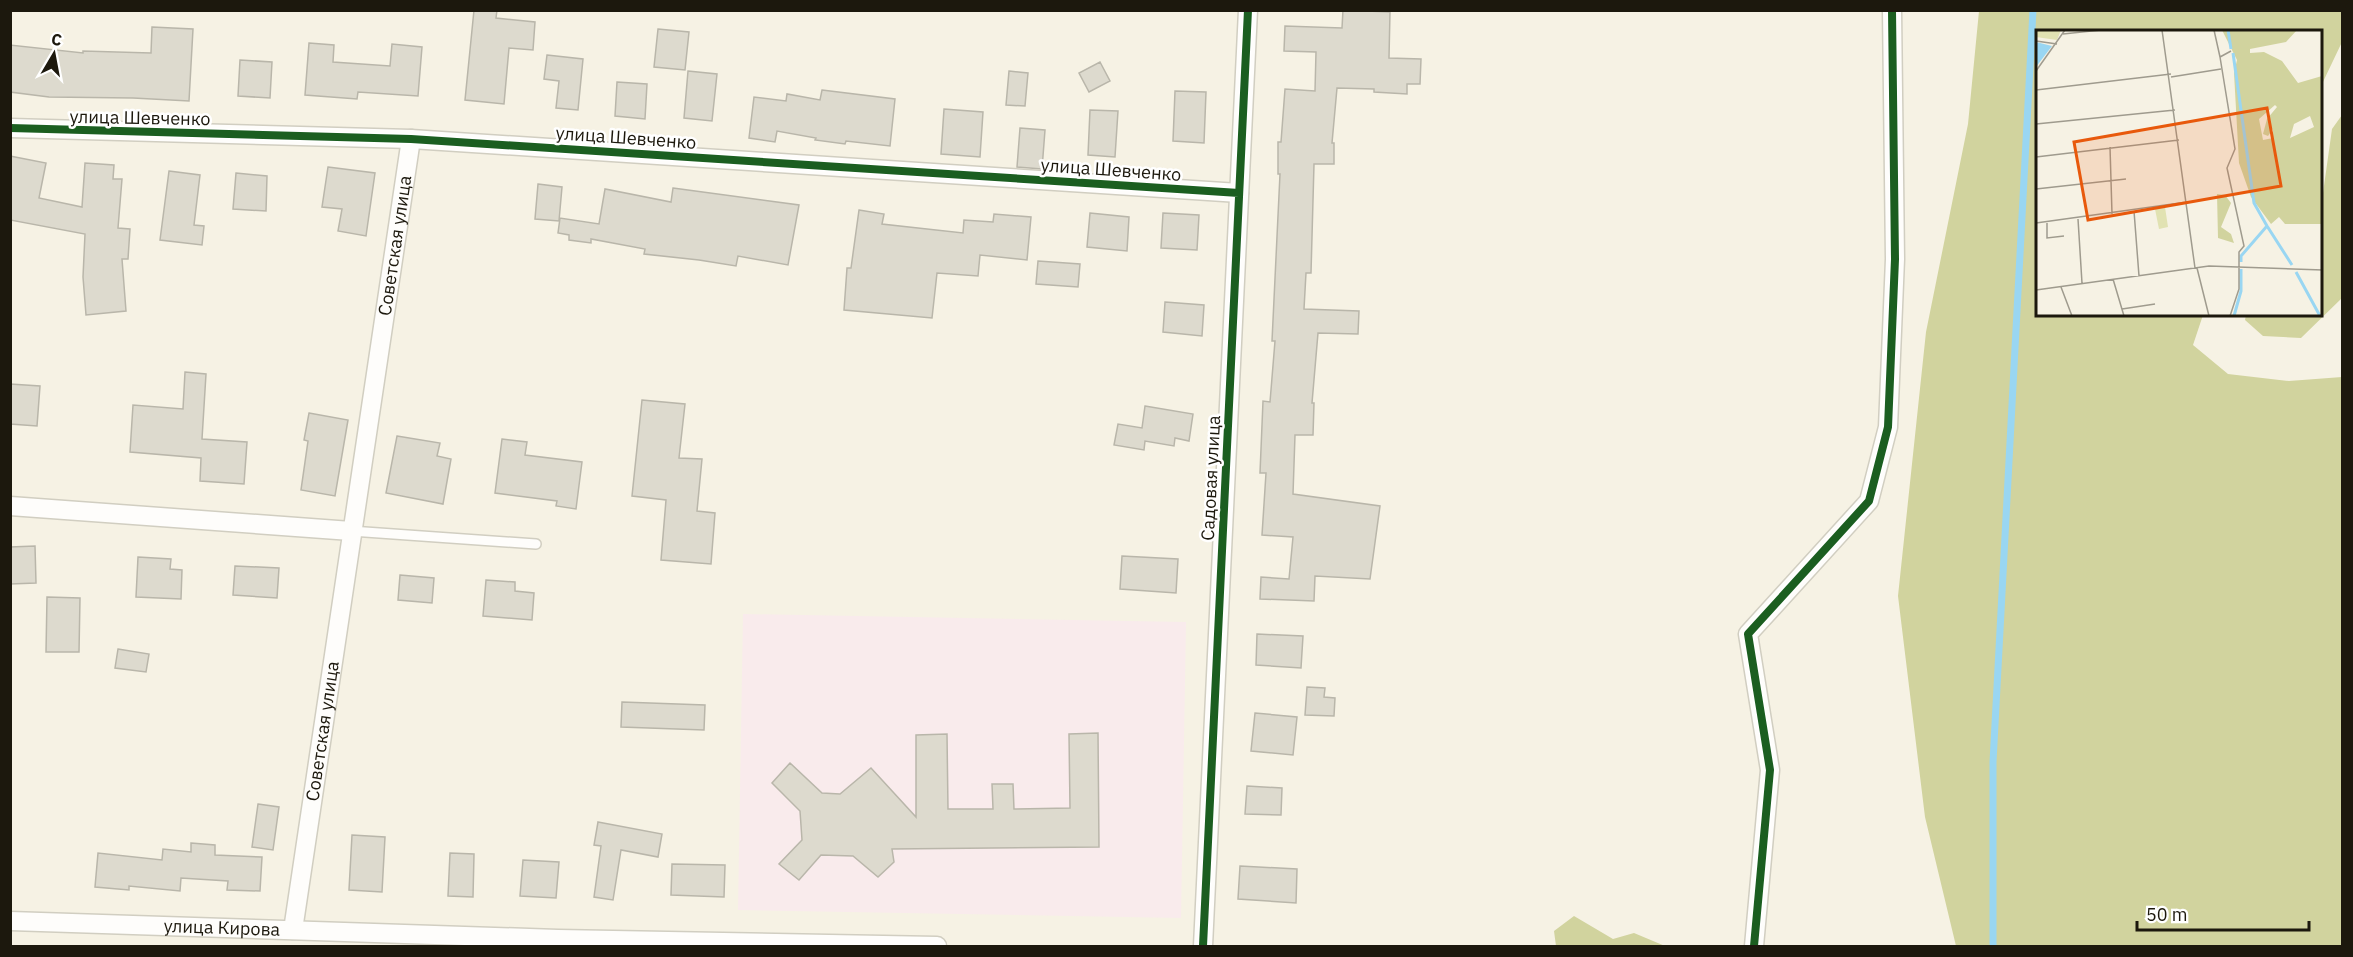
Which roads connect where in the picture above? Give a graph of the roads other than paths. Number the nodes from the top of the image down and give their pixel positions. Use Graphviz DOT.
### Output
graph roads {
  1 [pos="1248,10"];
  2 [pos="1892,10"];
  3 [pos="10,128"];
  4 [pos="411,139"];
  5 [pos="1239,193"];
  6 [pos="10,506"];
  7 [pos="351,531"];
  8 [pos="536,543"];
  9 [pos="10,921"];
  10 [pos="293,930"];
  11 [pos="558,943"];
  12 [pos="937,946"];
  13 [pos="1203,946"];
  14 [pos="1754,946"];
  1 -- 5 [label="street, Садовая улица"];
  2 -- 14 [label="street"];
  3 -- 4 [label="street, улица Шевченко"];
  4 -- 5 [label="street, улица Шевченко"];
  4 -- 7 [label="street, Советская улица"];
  5 -- 13 [label="street, Садовая улица"];
  6 -- 7 [label="street"];
  7 -- 8 [label="lane"];
  7 -- 10 [label="street, Советская улица"];
  9 -- 10 [label="street, улица Кирова"];
  10 -- 11 [label="street, улица Кирова"];
  11 -- 12 [label="street, улица Кирова"];
}
